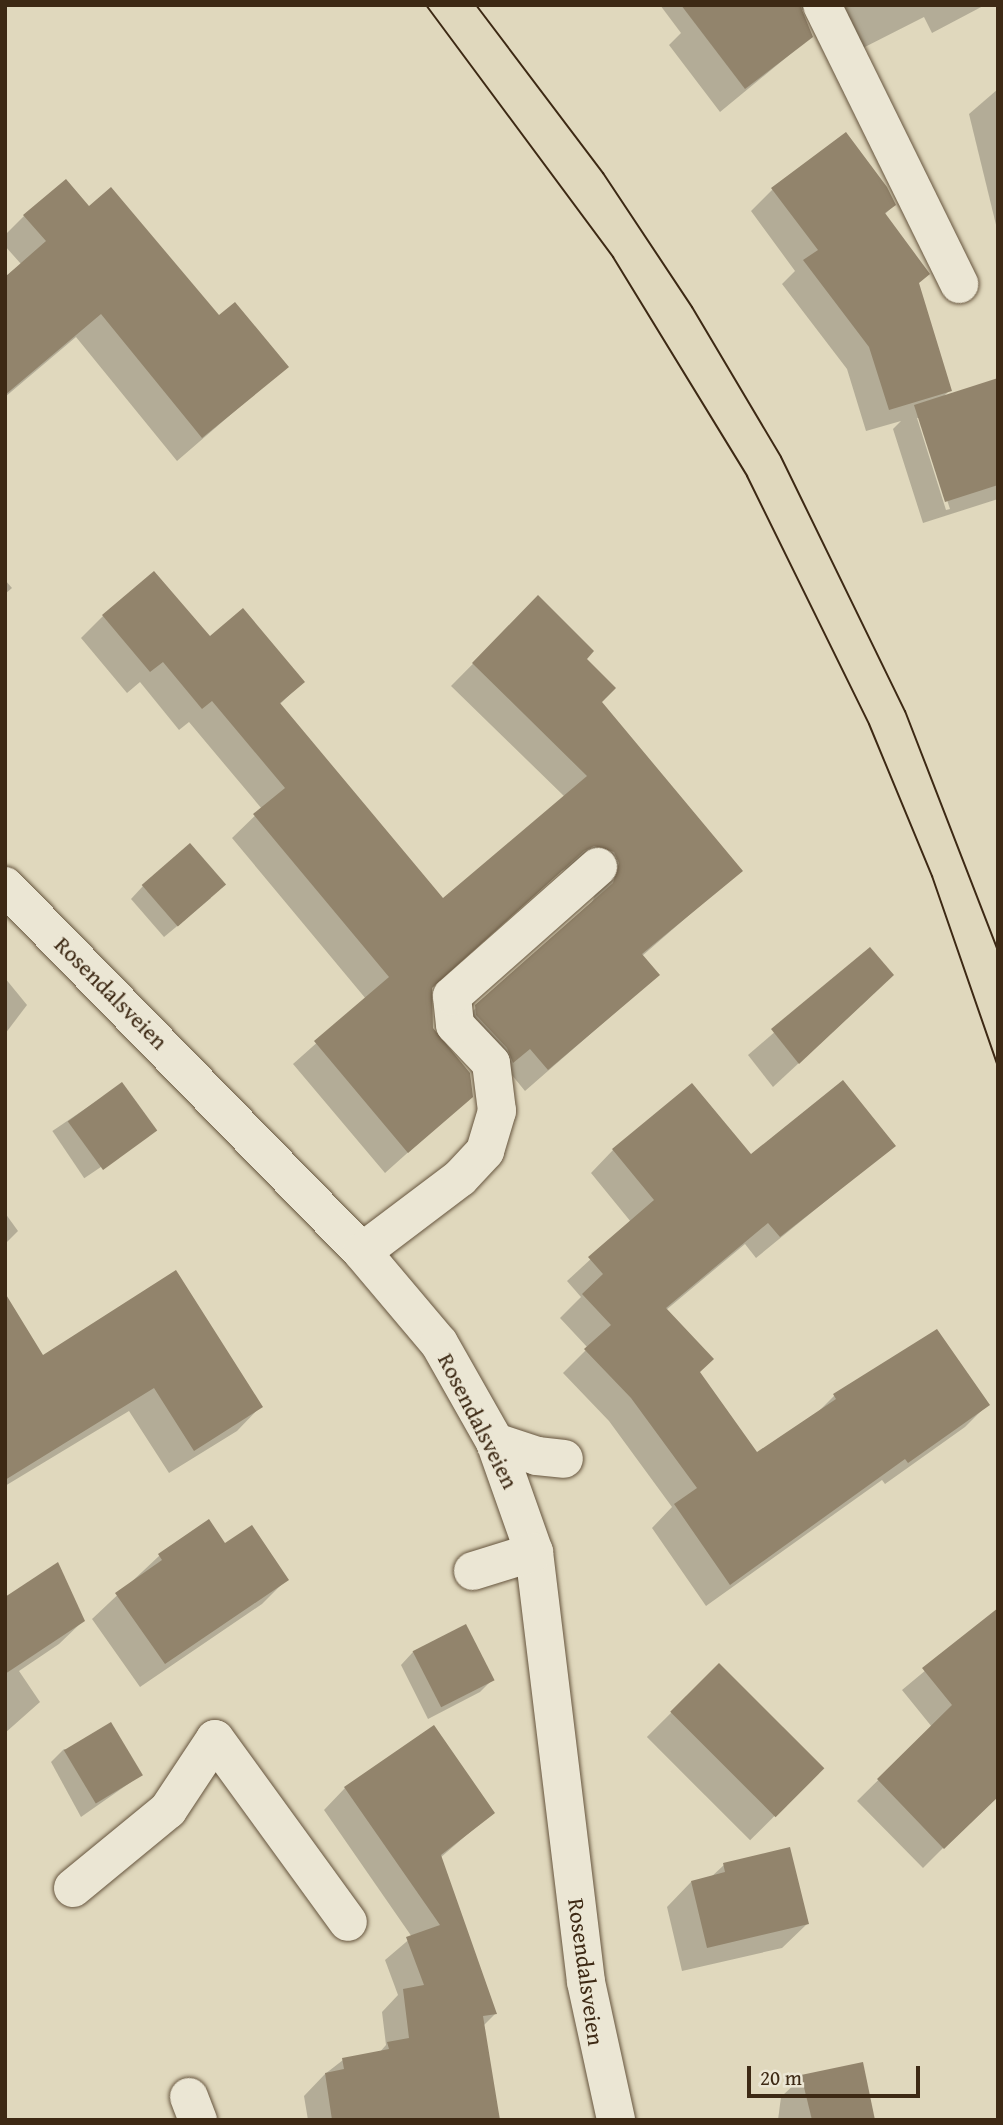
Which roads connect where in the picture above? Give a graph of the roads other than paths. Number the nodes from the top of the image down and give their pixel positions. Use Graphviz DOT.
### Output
graph roads {
  1 [pos="822,5"];
  2 [pos="959,284"];
  3 [pos="597,867"];
  4 [pos="5,886"];
  5 [pos="362,1252"];
  6 [pos="495,1442"];
  7 [pos="564,1459"];
  8 [pos="534,1552"];
  9 [pos="473,1571"];
  10 [pos="73,1888"];
  11 [pos="348,1922"];
  12 [pos="616,2120"];
  1 -- 2 [label="street"];
  3 -- 5 [label="street"];
  4 -- 5 [label="street, Rosendalsveien"];
  5 -- 6 [label="street, Rosendalsveien"];
  6 -- 7 [label="street"];
  6 -- 8 [label="street, Rosendalsveien"];
  8 -- 9 [label="street"];
  8 -- 12 [label="street, Rosendalsveien"];
  10 -- 11 [label="street"];
}
